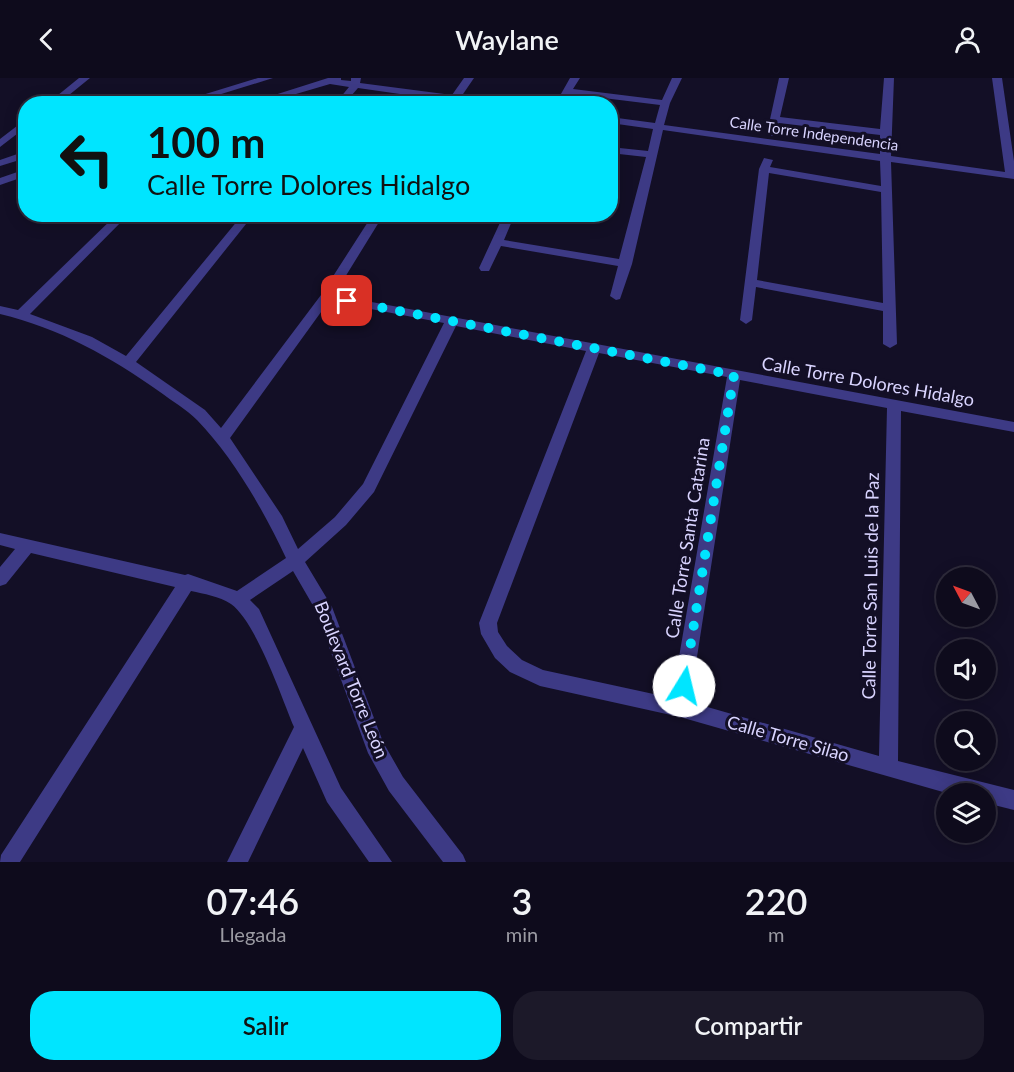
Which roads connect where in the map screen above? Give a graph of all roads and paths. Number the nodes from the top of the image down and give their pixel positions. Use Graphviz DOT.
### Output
graph roads {
  1 [pos="85,78"];
  2 [pos="235,78"];
  3 [pos="268,78"];
  4 [pos="340,78"];
  5 [pos="469,78"];
  6 [pos="575,78"];
  7 [pos="676,78"];
  8 [pos="784,78"];
  9 [pos="889,78"];
  10 [pos="997,78"];
  11 [pos="255,81"];
  12 [pos="328,81"];
  13 [pos="355,81"];
  14 [pos="567,91"];
  15 [pos="61,96"];
  16 [pos="204,96"];
  17 [pos="277,96"];
  18 [pos="345,96"];
  19 [pos="428,96"];
  20 [pos="456,96"];
  21 [pos="564,96"];
  22 [pos="605,96"];
  23 [pos="618,98"];
  24 [pos="665,104"];
  25 [pos="774,119"];
  26 [pos="618,121"];
  27 [pos="659,127"];
  28 [pos="18,129"];
  29 [pos="772,133"];
  30 [pos="885,133"];
  31 [pos="0,144"];
  32 [pos="1011,150"];
  33 [pos="618,151"];
  34 [pos="652,155"];
  35 [pos="18,156"];
  36 [pos="886,159"];
  37 [pos="0,163"];
  38 [pos="18,175"];
  39 [pos="1012,176"];
  40 [pos="0,182"];
  41 [pos="888,190"];
  42 [pos="116,222"];
  43 [pos="243,222"];
  44 [pos="374,222"];
  45 [pos="506,222"];
  46 [pos="497,242"];
  47 [pos="626,264"];
  48 [pos="485,268"];
  49 [pos="753,283"];
  50 [pos="616,296"];
  51 [pos="326,297"];
  52 [pos="889,308"];
  53 [pos="0,310"];
  54 [pos="21,315"];
  55 [pos="746,320"];
  56 [pos="451,322"];
  57 [pos="890,344"];
  58 [pos="594,348"];
  59 [pos="128,363"];
  60 [pos="734,375"];
  61 [pos="894,405"];
  62 [pos="1014,427"];
  63 [pos="222,438"];
  64 [pos="0,539"];
  65 [pos="27,546"];
  66 [pos="296,560"];
  67 [pos="0,579"];
  68 [pos="188,581"];
  69 [pos="237,599"];
  70 [pos="680,708"];
  71 [pos="304,727"];
  72 [pos="888,768"];
  73 [pos="1014,800"];
  74 [pos="8,862"];
  75 [pos="237,862"];
  76 [pos="382,862"];
  77 [pos="456,862"];
  1 -- 15 [label="street"];
  2 -- 11 [label="street"];
  3 -- 11 [label="street"];
  4 -- 12 [label="street"];
  5 -- 20 [label="street"];
  6 -- 14 [label="street"];
  7 -- 24 [label="street"];
  8 -- 25 [label="street"];
  9 -- 30 [label="street"];
  10 -- 32 [label="street"];
  11 -- 16 [label="street"];
  12 -- 13 [label="street"];
  12 -- 17 [label="street"];
  13 -- 18 [label="street"];
  13 -- 19 [label="street"];
  14 -- 21 [label="street"];
  14 -- 22 [label="street"];
  23 -- 24 [label="street"];
  24 -- 27 [label="street"];
  25 -- 29 [label="street"];
  25 -- 30 [label="street"];
  26 -- 27 [label="street, Calle Torre Independencia"];
  27 -- 34 [label="street"];
  27 -- 36 [label="street, Calle Torre Independencia"];
  28 -- 31 [label="street"];
  30 -- 36 [label="street"];
  32 -- 39 [label="street"];
  33 -- 34 [label="street"];
  34 -- 47 [label="street"];
  35 -- 37 [label="street"];
  36 -- 39 [label="street, Calle Torre Independencia"];
  36 -- 41 [label="street"];
  38 -- 40 [label="street"];
  41 -- 49 [label="street"];
  41 -- 52 [label="street"];
  42 -- 54 [label="street"];
  43 -- 59 [label="street"];
  44 -- 51 [label="street"];
  45 -- 46 [label="street"];
  46 -- 47 [label="street"];
  46 -- 48 [label="street"];
  47 -- 50 [label="street"];
  49 -- 52 [label="street"];
  49 -- 55 [label="street"];
  51 -- 56 [label="street, Calle Torre Dolores Hidalgo"];
  51 -- 63 [label="street"];
  52 -- 57 [label="street"];
  53 -- 54 [label="street, Boulevard Torre León"];
  54 -- 59 [label="street, Boulevard Torre León"];
  56 -- 58 [label="street, Calle Torre Dolores Hidalgo"];
  56 -- 66 [label="street"];
  58 -- 60 [label="street, Calle Torre Dolores Hidalgo"];
  58 -- 70 [label="street, Calle Torre Silao"];
  59 -- 63 [label="street, Boulevard Torre León"];
  60 -- 61 [label="street, Calle Torre Dolores Hidalgo"];
  60 -- 70 [label="street, Calle Torre Santa Catarina"];
  61 -- 62 [label="street, Calle Torre Dolores Hidalgo"];
  61 -- 72 [label="street, Calle Torre San Luis de la Paz"];
  63 -- 66 [label="street, Boulevard Torre León"];
  64 -- 65 [label="street"];
  65 -- 67 [label="street"];
  65 -- 68 [label="street"];
  66 -- 69 [label="street"];
  66 -- 77 [label="street, Boulevard Torre León"];
  68 -- 69 [label="street"];
  68 -- 74 [label="street"];
  69 -- 71 [label="street"];
  70 -- 72 [label="street, Calle Torre Silao"];
  71 -- 75 [label="street"];
  71 -- 76 [label="street"];
  72 -- 73 [label="street, Calle Torre Silao"];
}
